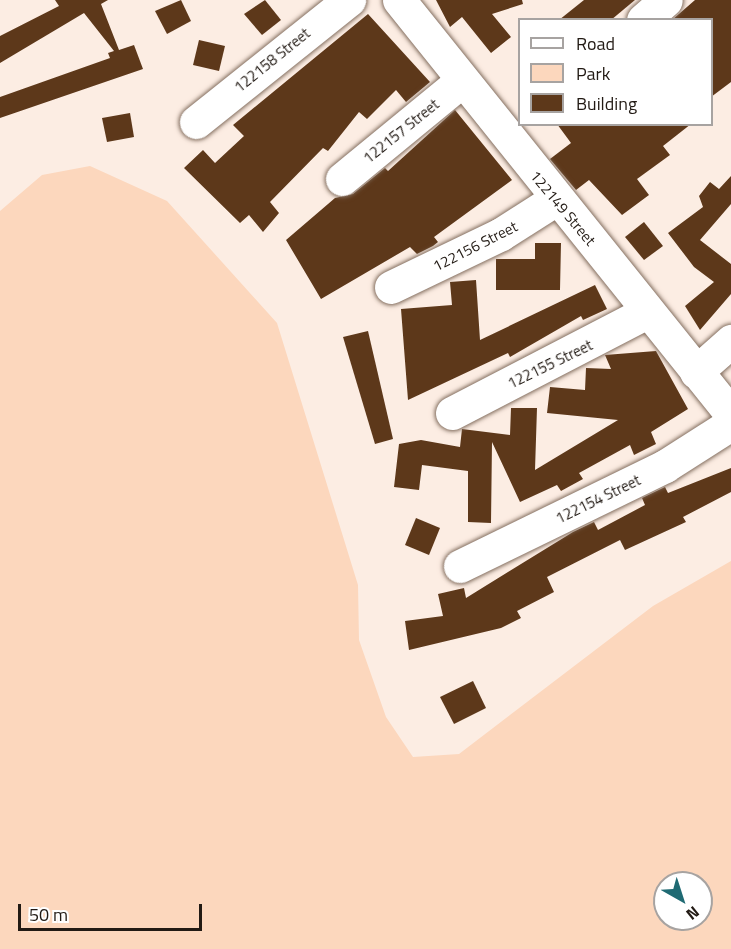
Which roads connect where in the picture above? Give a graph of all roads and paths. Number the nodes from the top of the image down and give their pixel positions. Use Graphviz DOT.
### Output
graph roads {
  1 [pos="349,0"];
  2 [pos="399,0"];
  3 [pos="666,0"];
  4 [pos="645,18"];
  5 [pos="460,82"];
  6 [pos="196,122"];
  7 [pos="342,179"];
  8 [pos="556,199"];
  9 [pos="391,287"];
  10 [pos="647,312"];
  11 [pos="731,341"];
  12 [pos="696,372"];
  13 [pos="452,413"];
  14 [pos="731,414"];
  15 [pos="731,424"];
  16 [pos="460,566"];
  1 -- 6 [label="street, 122158 Street"];
  2 -- 5 [label="street, 122149 Street"];
  3 -- 4 [label="street"];
  5 -- 7 [label="street, 122157 Street"];
  5 -- 8 [label="street, 122149 Street"];
  8 -- 9 [label="street, 122156 Street"];
  8 -- 10 [label="street, 122149 Street"];
  10 -- 12 [label="street, 122149 Street"];
  10 -- 13 [label="street, 122155 Street"];
  11 -- 12 [label="street"];
  12 -- 14 [label="street, 122149 Street"];
  15 -- 16 [label="street, 122154 Street"];
}
